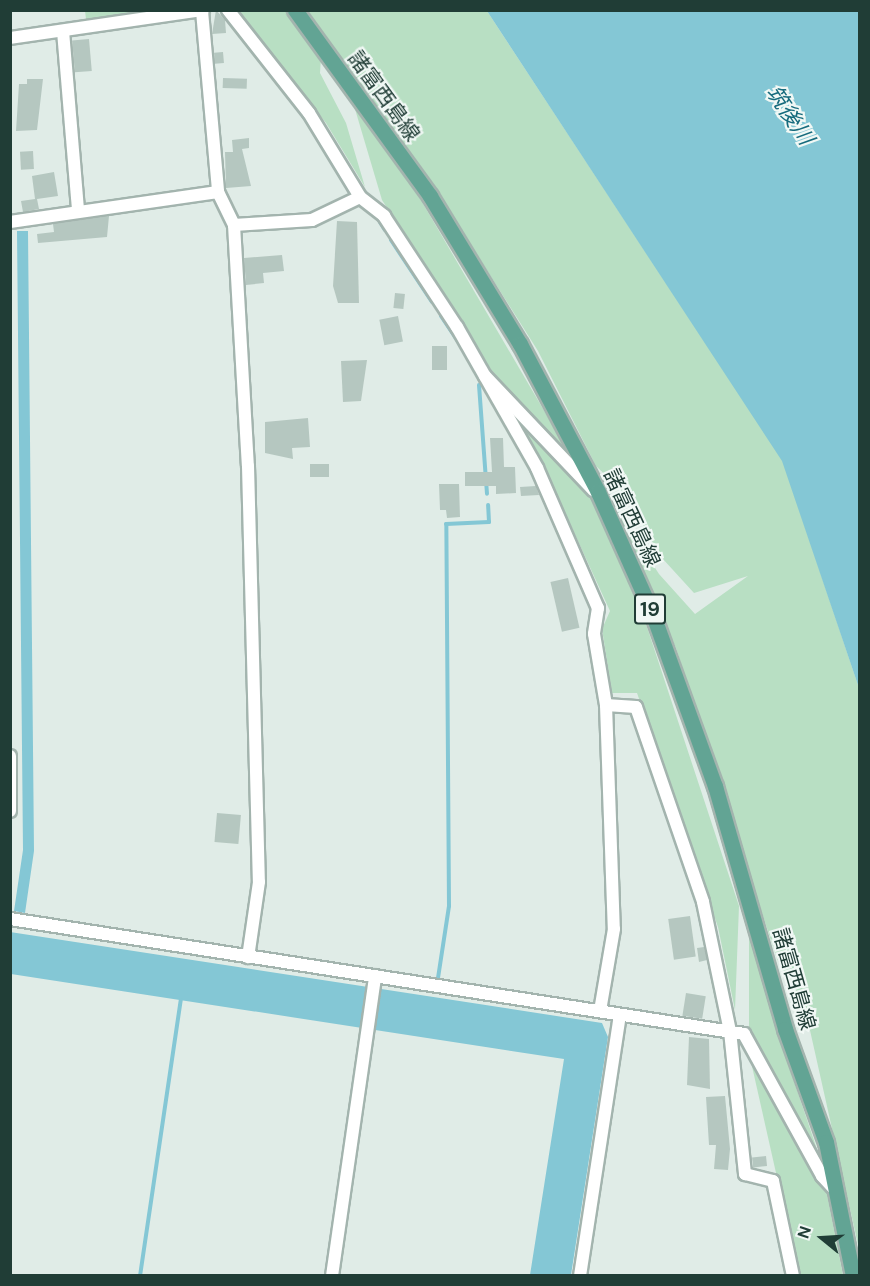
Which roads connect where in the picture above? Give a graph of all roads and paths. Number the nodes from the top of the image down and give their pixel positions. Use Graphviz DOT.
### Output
graph roads {
  1 [pos="228,10"];
  2 [pos="295,10"];
  3 [pos="203,11"];
  4 [pos="63,31"];
  5 [pos="10,38"];
  6 [pos="218,192"];
  7 [pos="360,197"];
  8 [pos="78,209"];
  9 [pos="10,222"];
  10 [pos="234,225"];
  11 [pos="484,375"];
  12 [pos="598,492"];
  13 [pos="606,705"];
  14 [pos="10,756"];
  15 [pos="10,811"];
  16 [pos="10,919"];
  17 [pos="248,957"];
  18 [pos="375,981"];
  19 [pos="600,1011"];
  20 [pos="620,1016"];
  21 [pos="730,1031"];
  22 [pos="838,1193"];
  23 [pos="332,1275"];
  24 [pos="580,1275"];
  25 [pos="793,1275"];
  26 [pos="853,1275"];
  1 -- 7 [label="street"];
  2 -- 12 [label="main road, 諸富西島線 / 19"];
  3 -- 4 [label="street"];
  3 -- 6 [label="street"];
  4 -- 5 [label="street"];
  4 -- 8 [label="street"];
  6 -- 8 [label="street"];
  6 -- 10 [label="street"];
  7 -- 10 [label="street"];
  7 -- 11 [label="street"];
  8 -- 9 [label="street"];
  10 -- 17 [label="street"];
  11 -- 12 [label="street"];
  11 -- 13 [label="street"];
  12 -- 22 [label="main road, 諸富西島線 / 19"];
  13 -- 19 [label="street"];
  13 -- 21 [label="street"];
  14 -- 15 [label="street"];
  16 -- 17 [label="street"];
  17 -- 18 [label="street"];
  18 -- 19 [label="street"];
  18 -- 23 [label="street"];
  19 -- 20 [label="street"];
  20 -- 21 [label="street"];
  20 -- 24 [label="street"];
  21 -- 22 [label="street"];
  21 -- 25 [label="street"];
  22 -- 26 [label="main road, 諸富西島線 / 19"];
}
